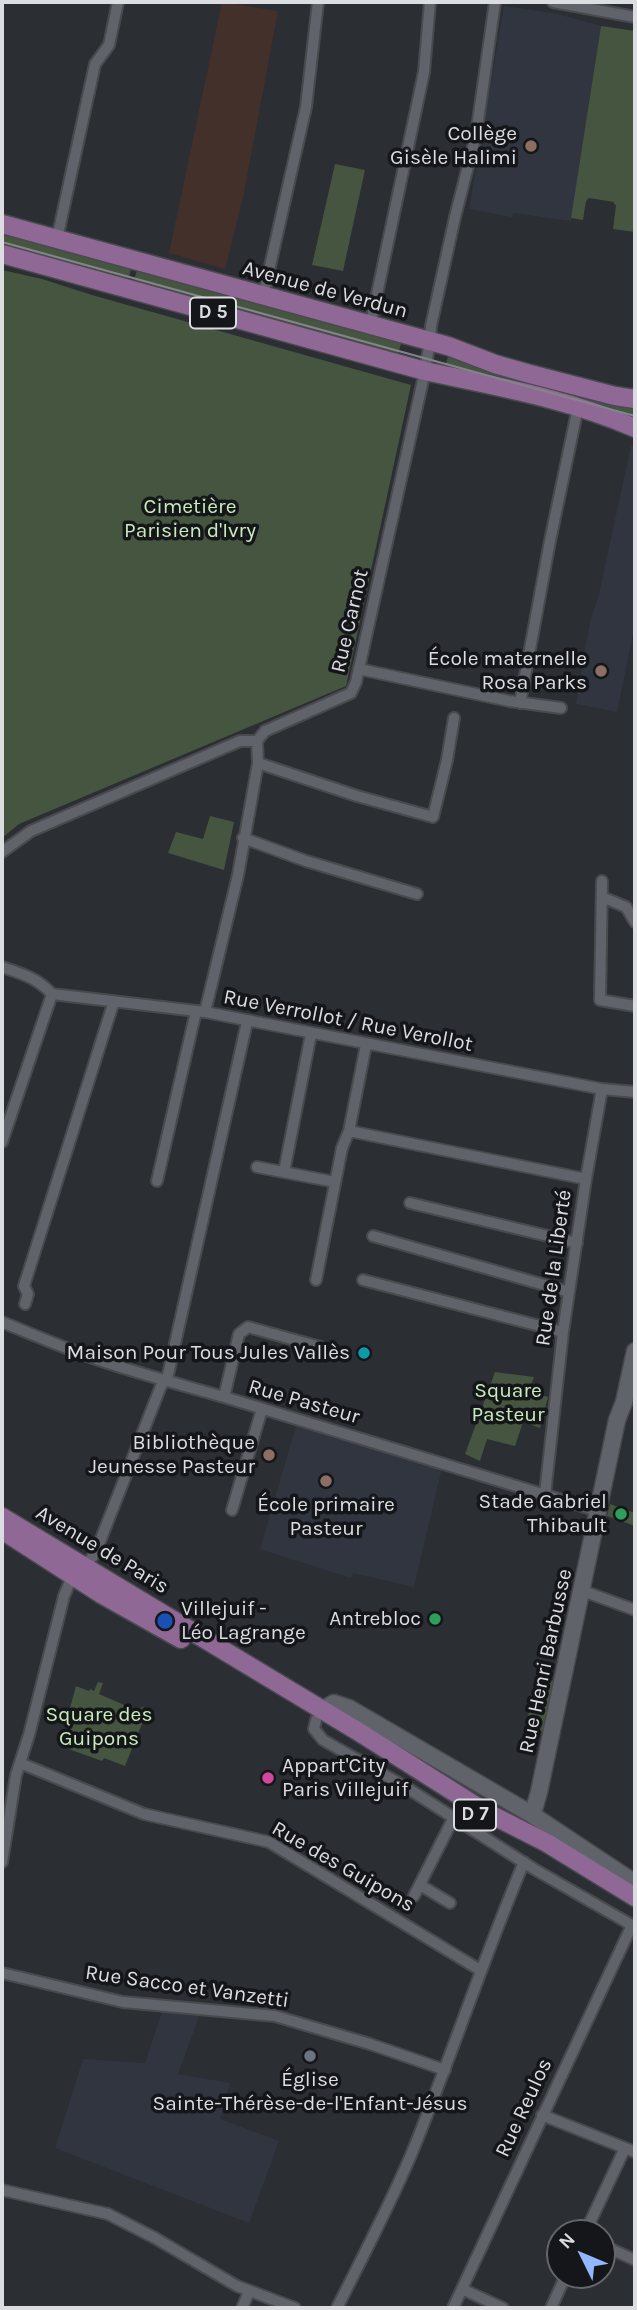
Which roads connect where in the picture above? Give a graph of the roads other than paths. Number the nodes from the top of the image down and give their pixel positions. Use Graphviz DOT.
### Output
graph roads {
  1 [pos="118,2"];
  2 [pos="318,2"];
  3 [pos="430,2"];
  4 [pos="495,2"];
  5 [pos="553,2"];
  6 [pos="635,17"];
  7 [pos="2,224"];
  8 [pos="57,239"];
  9 [pos="2,254"];
  10 [pos="263,297"];
  11 [pos="370,327"];
  12 [pos="430,342"];
  13 [pos="425,371"];
  14 [pos="635,399"];
  15 [pos="578,407"];
  16 [pos="635,428"];
  17 [pos="359,669"];
  18 [pos="520,703"];
  19 [pos="561,708"];
  20 [pos="454,718"];
  21 [pos="257,741"];
  22 [pos="258,764"];
  23 [pos="243,838"];
  24 [pos="2,852"];
  25 [pos="602,881"];
  26 [pos="418,894"];
  27 [pos="602,897"];
  28 [pos="635,922"];
  29 [pos="2,967"];
  30 [pos="52,994"];
  31 [pos="114,1001"];
  32 [pos="635,1006"];
  33 [pos="200,1012"];
  34 [pos="247,1022"];
  35 [pos="311,1034"];
  36 [pos="366,1045"];
  37 [pos="602,1089"];
  38 [pos="635,1092"];
  39 [pos="349,1131"];
  40 [pos="2,1142"];
  41 [pos="257,1167"];
  42 [pos="284,1172"];
  43 [pos="586,1180"];
  44 [pos="157,1181"];
  45 [pos="335,1182"];
  46 [pos="410,1203"];
  47 [pos="373,1236"];
  48 [pos="577,1243"];
  49 [pos="316,1280"];
  50 [pos="363,1280"];
  51 [pos="569,1293"];
  52 [pos="25,1304"];
  53 [pos="2,1322"];
  54 [pos="564,1332"];
  55 [pos="324,1348"];
  56 [pos="635,1352"];
  57 [pos="164,1382"];
  58 [pos="631,1389"];
  59 [pos="224,1397"];
  60 [pos="262,1409"];
  61 [pos="545,1494"];
  62 [pos="232,1510"];
  63 [pos="598,1511"];
  64 [pos="2,1517"];
  65 [pos="2,1530"];
  66 [pos="80,1571"];
  67 [pos="583,1591"];
  68 [pos="635,1610"];
  69 [pos="319,1715"];
  70 [pos="20,1763"];
  71 [pos="531,1814"];
  72 [pos="454,1817"];
  73 [pos="2,1862"];
  74 [pos="524,1862"];
  75 [pos="635,1883"];
  76 [pos="420,1885"];
  77 [pos="414,1896"];
  78 [pos="635,1897"];
  79 [pos="450,1903"];
  80 [pos="634,1920"];
  81 [pos="480,1970"];
  82 [pos="2,1973"];
  83 [pos="445,2070"];
  84 [pos="542,2115"];
  85 [pos="630,2150"];
  86 [pos="2,2190"];
  87 [pos="593,2219"];
  88 [pos="616,2251"];
  89 [pos="635,2260"];
  90 [pos="560,2289"];
  91 [pos="462,2290"];
  92 [pos="248,2292"];
  93 [pos="242,2308"];
  94 [pos="295,2308"];
  95 [pos="337,2308"];
  96 [pos="453,2308"];
  97 [pos="503,2308"];
  98 [pos="551,2308"];
  1 -- 8 [label="street"];
  2 -- 10 [label="street"];
  3 -- 11 [label="street"];
  4 -- 12 [label="street, Rue Carnot"];
  5 -- 6 [label="street"];
  7 -- 8 [label="main road, Avenue de Verdun / D 5"];
  8 -- 10 [label="main road, Avenue de Verdun / D 5"];
  9 -- 13 [label="main road, D 5"];
  10 -- 11 [label="main road, Avenue de Verdun / D 5"];
  11 -- 12 [label="main road, Avenue de Verdun / D 5"];
  12 -- 13 [label="street, Rue Carnot"];
  12 -- 14 [label="main road, Avenue de Verdun / D 5"];
  13 -- 15 [label="main road, D 5"];
  13 -- 17 [label="street, Rue Carnot"];
  15 -- 16 [label="main road"];
  15 -- 18 [label="street"];
  17 -- 18 [label="street"];
  17 -- 21 [label="street, Rue Carnot"];
  18 -- 19 [label="street"];
  20 -- 22 [label="street"];
  21 -- 22 [label="street"];
  21 -- 24 [label="street, Rue Carnot"];
  22 -- 23 [label="street"];
  23 -- 26 [label="street"];
  23 -- 33 [label="street"];
  25 -- 27 [label="street"];
  27 -- 28 [label="street"];
  27 -- 32 [label="street"];
  29 -- 30 [label="street"];
  30 -- 31 [label="street, Rue Verrollot / Rue Verollot"];
  30 -- 40 [label="street"];
  31 -- 33 [label="street, Rue Verrollot / Rue Verollot"];
  31 -- 52 [label="street"];
  33 -- 34 [label="street, Rue Verrollot / Rue Verollot"];
  33 -- 44 [label="street"];
  34 -- 35 [label="street, Rue Verrollot / Rue Verollot"];
  34 -- 57 [label="street"];
  35 -- 36 [label="street, Rue Verrollot / Rue Verollot"];
  35 -- 42 [label="street"];
  36 -- 37 [label="street, Rue Verrollot / Rue Verollot"];
  36 -- 39 [label="street"];
  37 -- 38 [label="street, Rue Verrollot / Rue Verollot"];
  37 -- 43 [label="street, Rue de la Liberté"];
  39 -- 43 [label="street"];
  39 -- 45 [label="street"];
  41 -- 42 [label="street"];
  42 -- 45 [label="street"];
  43 -- 48 [label="street, Rue de la Liberté"];
  45 -- 49 [label="street"];
  46 -- 48 [label="street"];
  47 -- 51 [label="street"];
  48 -- 51 [label="street, Rue de la Liberté"];
  50 -- 54 [label="street"];
  51 -- 54 [label="street, Rue de la Liberté"];
  53 -- 57 [label="street, Rue Pasteur"];
  54 -- 61 [label="street, Rue de la Liberté"];
  55 -- 59 [label="street"];
  56 -- 58 [label="main road, Rue Henri Barbusse"];
  57 -- 59 [label="street, Rue Pasteur"];
  57 -- 66 [label="street"];
  58 -- 63 [label="main road, Rue Henri Barbusse"];
  59 -- 60 [label="street, Rue Pasteur"];
  60 -- 61 [label="street, Rue Pasteur"];
  60 -- 62 [label="street"];
  61 -- 63 [label="street, Rue Pasteur"];
  63 -- 67 [label="main road, Rue Henri Barbusse"];
  64 -- 66 [label="main road, Avenue de Paris / D 7"];
  65 -- 66 [label="main road, Avenue de Paris / D 7"];
  66 -- 69 [label="main road, Avenue de Paris / D 7"];
  66 -- 70 [label="street"];
  67 -- 68 [label="street"];
  67 -- 71 [label="main road, Rue Henri Barbusse"];
  69 -- 71 [label="main road"];
  69 -- 72 [label="street, Avenue de Paris"];
  69 -- 78 [label="main road, Avenue de Paris / D 7"];
  69 -- 80 [label="main road, Avenue de Paris / D 7"];
  70 -- 73 [label="street"];
  70 -- 81 [label="street, Rue des Guipons"];
  71 -- 75 [label="main road"];
  72 -- 74 [label="street, Avenue de Paris"];
  72 -- 76 [label="street"];
  74 -- 80 [label="street, Avenue de Paris"];
  74 -- 81 [label="street"];
  76 -- 77 [label="street"];
  76 -- 79 [label="street"];
  80 -- 84 [label="street, Rue Reulos"];
  81 -- 83 [label="street"];
  82 -- 83 [label="street, Rue Sacco et Vanzetti"];
  83 -- 95 [label="street"];
  84 -- 85 [label="street"];
  84 -- 91 [label="street, Rue Reulos"];
  85 -- 87 [label="street"];
  86 -- 92 [label="street"];
  88 -- 89 [label="street"];
  90 -- 98 [label="street"];
  91 -- 96 [label="street, Rue Reulos"];
  91 -- 97 [label="street"];
  92 -- 93 [label="street"];
  92 -- 94 [label="street"];
}
